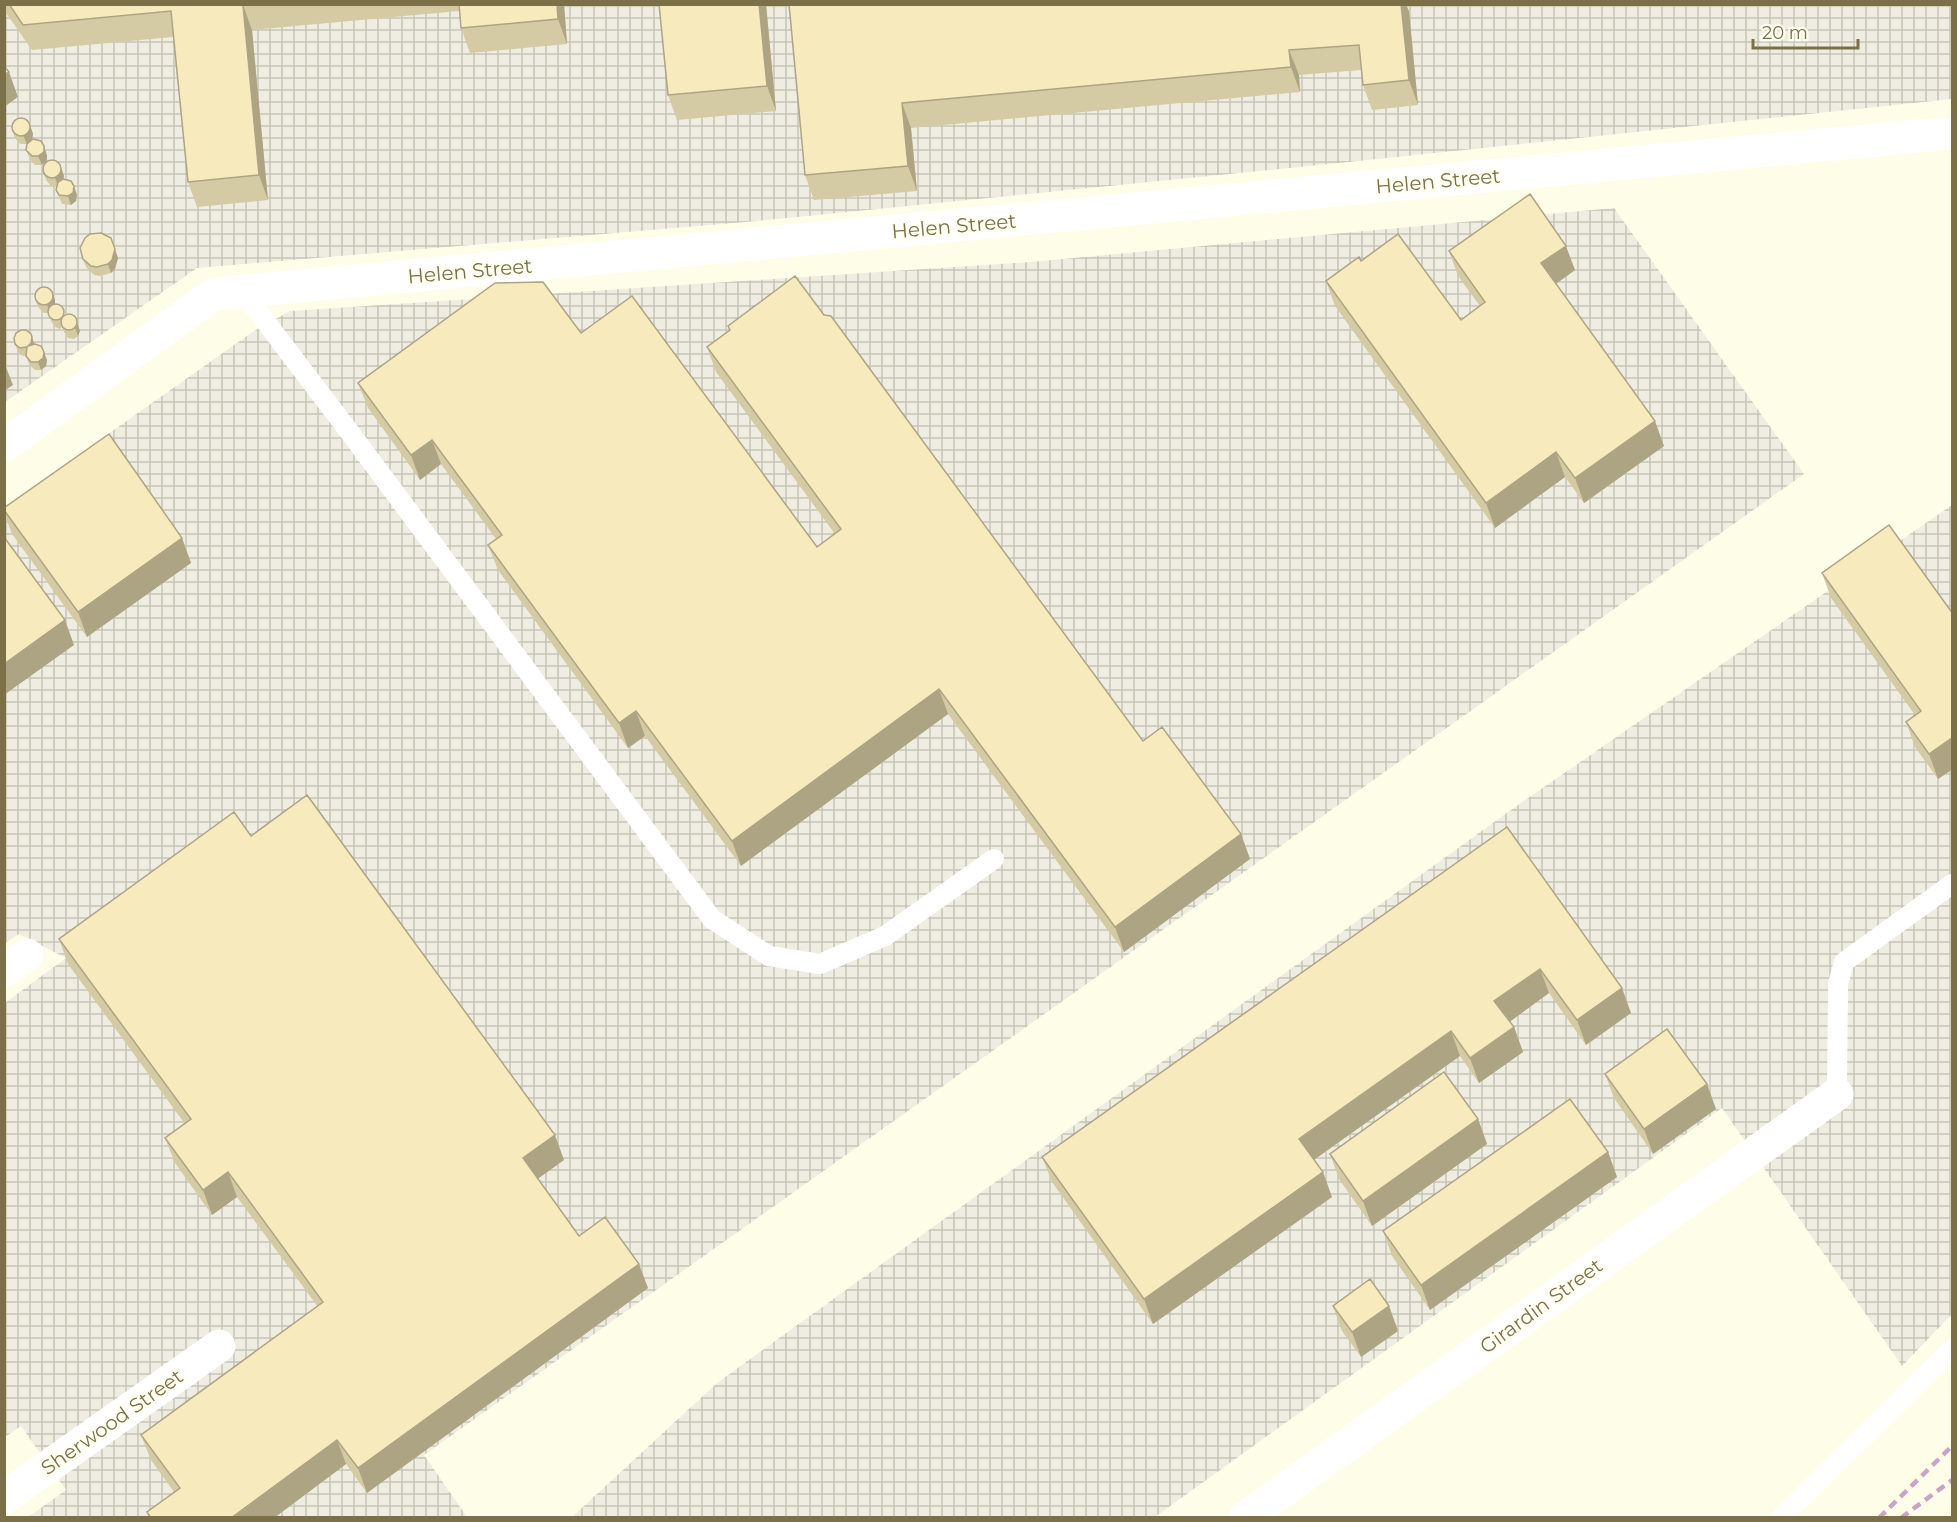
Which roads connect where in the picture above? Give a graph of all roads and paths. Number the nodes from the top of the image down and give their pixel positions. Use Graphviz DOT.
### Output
graph roads {
  1 [pos="1953,133"];
  2 [pos="243,292"];
  3 [pos="4,446"];
  4 [pos="994,859"];
  5 [pos="1953,884"];
  6 [pos="1837,1094"];
  7 [pos="219,1346"];
  8 [pos="1953,1348"];
  9 [pos="4,1498"];
  10 [pos="1245,1518"];
  11 [pos="1781,1518"];
  1 -- 2 [label="street, Helen Street"];
  2 -- 3 [label="street, Helen Street"];
  2 -- 4 [label="lane"];
  5 -- 6 [label="lane"];
  6 -- 10 [label="street, Girardin Street"];
  7 -- 9 [label="street, Sherwood Street"];
  8 -- 11 [label="lane"];
}
